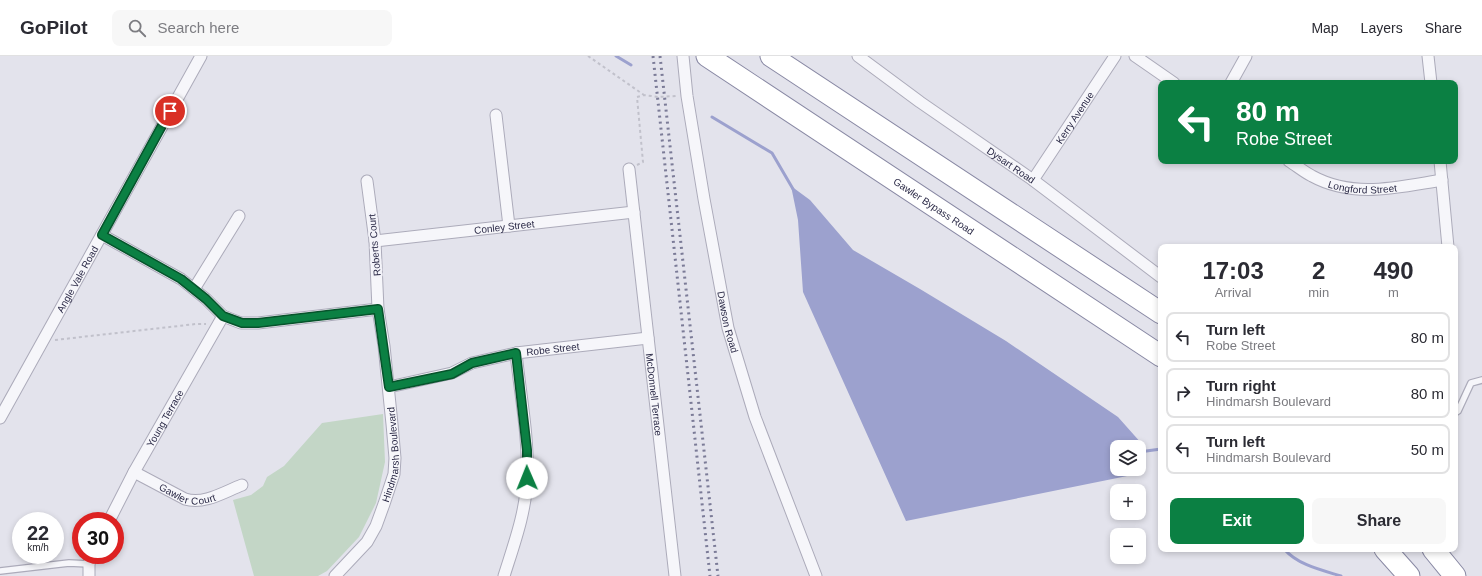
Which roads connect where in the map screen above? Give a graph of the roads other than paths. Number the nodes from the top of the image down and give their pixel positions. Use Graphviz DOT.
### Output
graph roads {
  1 [pos="201,56"];
  2 [pos="683,56"];
  3 [pos="707,56"];
  4 [pos="771,56"];
  5 [pos="858,56"];
  6 [pos="1115,56"];
  7 [pos="1135,56"];
  8 [pos="1246,56"];
  9 [pos="1428,56"];
  10 [pos="1170,80"];
  11 [pos="1233,80"];
  12 [pos="1432,80"];
  13 [pos="496,116"];
  14 [pos="1294,164"];
  15 [pos="1440,164"];
  16 [pos="629,169"];
  17 [pos="1034,180"];
  18 [pos="1442,180"];
  19 [pos="367,181"];
  20 [pos="634,212"];
  21 [pos="239,216"];
  22 [pos="509,226"];
  23 [pos="102,235"];
  24 [pos="375,241"];
  25 [pos="1448,244"];
  26 [pos="1158,275"];
  27 [pos="194,289"];
  28 [pos="378,309"];
  29 [pos="1158,311"];
  30 [pos="223,316"];
  31 [pos="648,338"];
  32 [pos="516,353"];
  33 [pos="1158,354"];
  34 [pos="1482,380"];
  35 [pos="389,387"];
  36 [pos="3,405"];
  37 [pos="1458,411"];
  38 [pos="0,418"];
  39 [pos="134,472"];
  40 [pos="242,485"];
  41 [pos="114,512"];
  42 [pos="1388,552"];
  43 [pos="1435,552"];
  44 [pos="72,563"];
  45 [pos="90,564"];
  46 [pos="0,571"];
  47 [pos="89,576"];
  48 [pos="335,576"];
  49 [pos="504,576"];
  50 [pos="675,576"];
  51 [pos="816,576"];
  52 [pos="1409,576"];
  53 [pos="1455,576"];
  1 -- 23 [label="street, Angle Vale Road"];
  2 -- 51 [label="street, Dawson Road"];
  3 -- 33 [label="highway, Gawler Bypass Road"];
  4 -- 29 [label="highway"];
  5 -- 17 [label="street, Dysart Road"];
  6 -- 17 [label="street, Kerry Avenue"];
  7 -- 10 [label="street"];
  8 -- 11 [label="street"];
  9 -- 12 [label="street"];
  13 -- 22 [label="street"];
  14 -- 18 [label="street, Longford Street"];
  15 -- 18 [label="street"];
  16 -- 20 [label="street, McDonnell Terrace"];
  17 -- 26 [label="street, Dysart Road"];
  18 -- 25 [label="street"];
  19 -- 24 [label="street, Roberts Court"];
  20 -- 22 [label="street, Conley Street"];
  20 -- 31 [label="street, McDonnell Terrace"];
  21 -- 27 [label="street"];
  22 -- 24 [label="street, Conley Street"];
  23 -- 27 [label="street"];
  23 -- 36 [label="street, Angle Vale Road"];
  24 -- 28 [label="street, Roberts Court"];
  27 -- 30 [label="street"];
  28 -- 30 [label="street"];
  28 -- 35 [label="street, Hindmarsh Boulevard"];
  30 -- 39 [label="street, Young Terrace"];
  31 -- 32 [label="street, Robe Street"];
  31 -- 50 [label="street, McDonnell Terrace"];
  32 -- 35 [label="street, Robe Street"];
  32 -- 49 [label="street"];
  34 -- 37 [label="lane"];
  35 -- 48 [label="street, Hindmarsh Boulevard"];
  36 -- 38 [label="street, Angle Vale Road"];
  39 -- 40 [label="street, Gawler Court"];
  39 -- 41 [label="street, Young Terrace"];
  42 -- 52 [label="highway"];
  43 -- 53 [label="highway"];
  44 -- 46 [label="lane"];
  45 -- 47 [label="street"];
}
